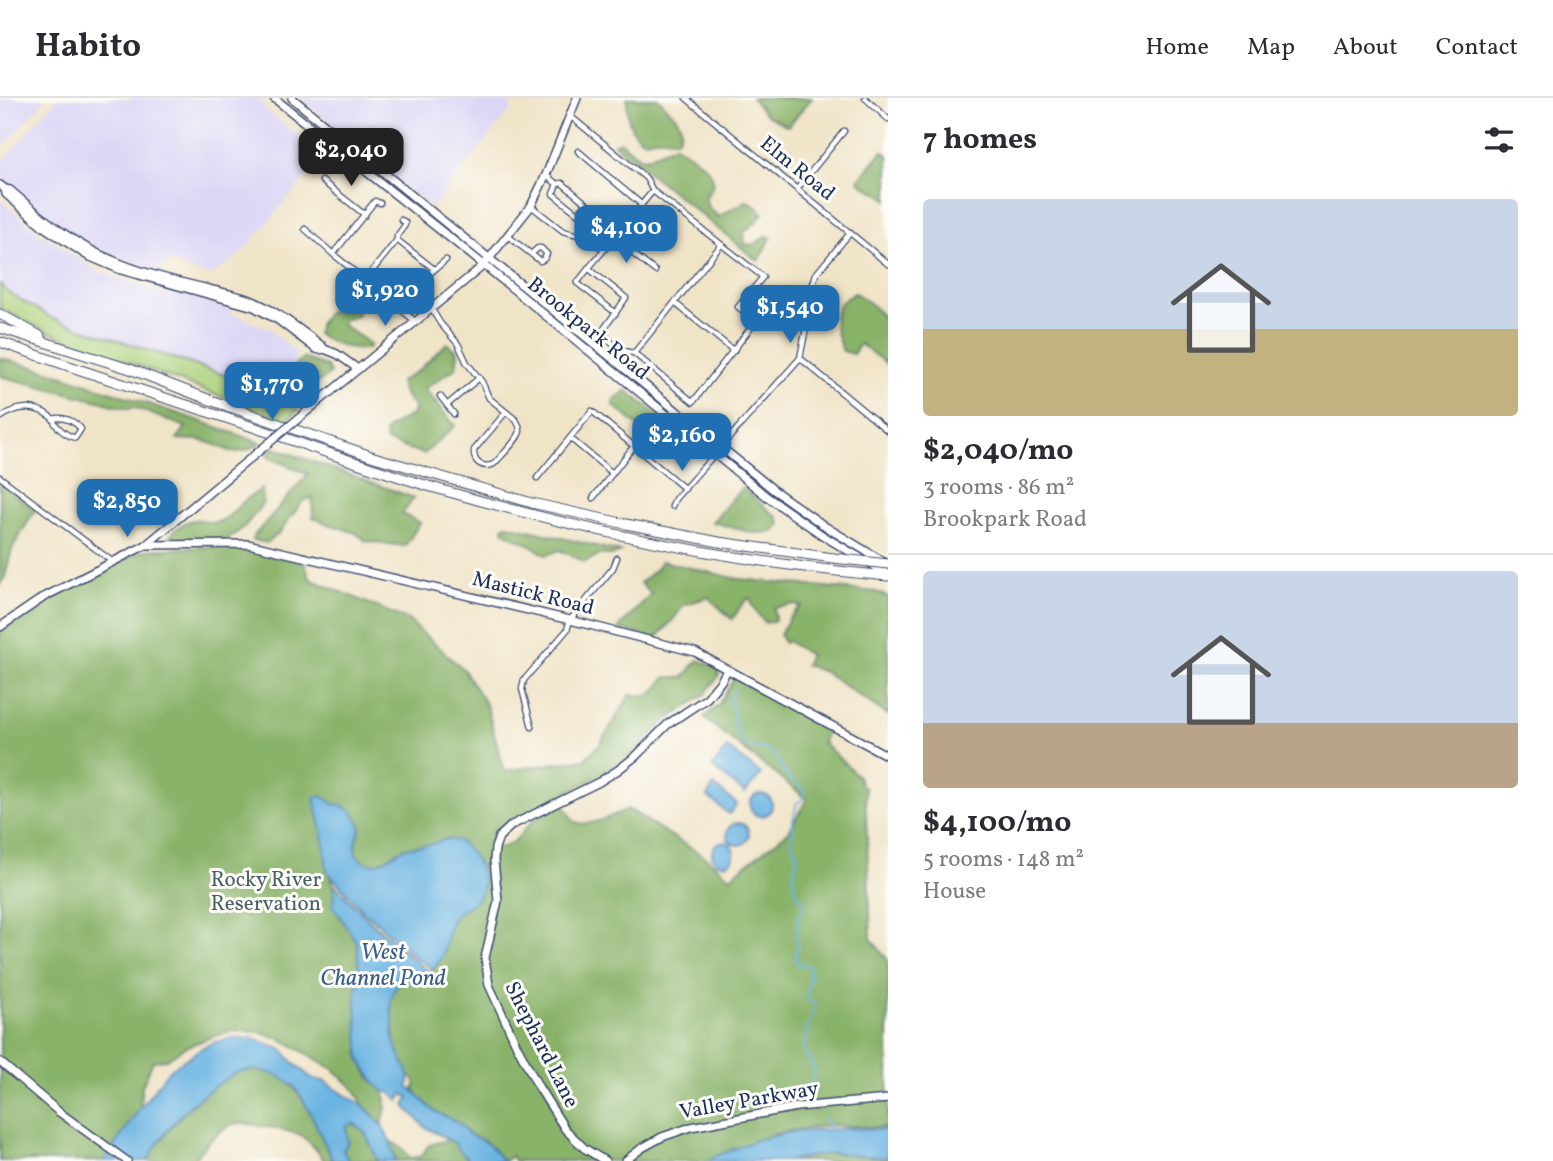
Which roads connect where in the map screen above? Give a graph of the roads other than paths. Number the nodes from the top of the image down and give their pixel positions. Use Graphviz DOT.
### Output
graph roads {
  1 [pos="274,98"];
  2 [pos="292,98"];
  3 [pos="577,98"];
  4 [pos="686,98"];
  5 [pos="865,98"];
  6 [pos="569,115"];
  7 [pos="888,119"];
  8 [pos="844,131"];
  9 [pos="579,151"];
  10 [pos="546,175"];
  11 [pos="322,181"];
  12 [pos="557,184"];
  13 [pos="2,187"];
  14 [pos="797,189"];
  15 [pos="653,191"];
  16 [pos="380,203"];
  17 [pos="641,204"];
  18 [pos="531,206"];
  19 [pos="365,215"];
  20 [pos="401,220"];
  21 [pos="305,229"];
  22 [pos="850,233"];
  23 [pos="508,236"];
  24 [pos="614,239"];
  25 [pos="397,240"];
  26 [pos="722,245"];
  27 [pos="603,249"];
  28 [pos="334,254"];
  29 [pos="531,254"];
  30 [pos="446,260"];
  31 [pos="486,262"];
  32 [pos="888,264"];
  33 [pos="434,268"];
  34 [pos="588,268"];
  35 [pos="655,271"];
  36 [pos="365,280"];
  37 [pos="675,303"];
  38 [pos="396,305"];
  39 [pos="431,308"];
  40 [pos="615,313"];
  41 [pos="0,314"];
  42 [pos="415,321"];
  43 [pos="0,328"];
  44 [pos="0,344"];
  45 [pos="57,346"];
  46 [pos="734,351"];
  47 [pos="634,353"];
  48 [pos="800,358"];
  49 [pos="358,369"];
  50 [pos="479,378"];
  51 [pos="440,397"];
  52 [pos="447,405"];
  53 [pos="506,412"];
  54 [pos="454,414"];
  55 [pos="0,418"];
  56 [pos="53,419"];
  57 [pos="888,431"];
  58 [pos="570,438"];
  59 [pos="634,446"];
  60 [pos="721,448"];
  61 [pos="715,455"];
  62 [pos="613,473"];
  63 [pos="0,477"];
  64 [pos="537,478"];
  65 [pos="685,489"];
  66 [pos="593,498"];
  67 [pos="672,506"];
  68 [pos="146,545"];
  69 [pos="617,558"];
  70 [pos="113,562"];
  71 [pos="888,564"];
  72 [pos="888,575"];
  73 [pos="570,620"];
  74 [pos="0,627"];
  75 [pos="727,670"];
  76 [pos="532,727"];
  77 [pos="888,756"];
  78 [pos="0,1062"];
  79 [pos="888,1099"];
  80 [pos="127,1161"];
  81 [pos="605,1161"];
  82 [pos="625,1161"];
  1 -- 31 [label="street, Brookpark Road"];
  2 -- 31 [label="street, Brookpark Road"];
  3 -- 6 [label="street"];
  4 -- 14 [label="street, Elm Road"];
  5 -- 7 [label="street"];
  6 -- 10 [label="street"];
  6 -- 15 [label="street"];
  8 -- 14 [label="street"];
  9 -- 17 [label="street"];
  10 -- 12 [label="street"];
  10 -- 18 [label="street"];
  11 -- 19 [label="street"];
  12 -- 12 [label="street"];
  13 -- 49 [label="street"];
  14 -- 22 [label="street, Elm Road"];
  15 -- 17 [label="street"];
  15 -- 26 [label="street"];
  16 -- 19 [label="street"];
  17 -- 24 [label="street"];
  18 -- 23 [label="street"];
  18 -- 27 [label="street"];
  19 -- 28 [label="street"];
  20 -- 25 [label="street"];
  21 -- 28 [label="street"];
  22 -- 32 [label="street, Elm Road"];
  22 -- 48 [label="street"];
  23 -- 29 [label="street"];
  23 -- 31 [label="street"];
  24 -- 27 [label="street"];
  24 -- 35 [label="street"];
  25 -- 33 [label="street"];
  25 -- 36 [label="street"];
  26 -- 37 [label="street"];
  26 -- 46 [label="street"];
  27 -- 34 [label="street"];
  28 -- 36 [label="street"];
  30 -- 33 [label="street"];
  31 -- 39 [label="street"];
  31 -- 60 [label="street, Brookpark Road"];
  31 -- 61 [label="street, Brookpark Road"];
  33 -- 38 [label="street"];
  34 -- 40 [label="street"];
  34 -- 40 [label="street"];
  36 -- 38 [label="street"];
  37 -- 46 [label="street"];
  37 -- 47 [label="street"];
  38 -- 42 [label="street"];
  39 -- 42 [label="street"];
  39 -- 50 [label="street"];
  40 -- 47 [label="street"];
  41 -- 45 [label="highway"];
  42 -- 49 [label="street"];
  43 -- 45 [label="highway"];
  44 -- 72 [label="highway"];
  45 -- 71 [label="highway, bridge"];
  46 -- 47 [label="street"];
  48 -- 57 [label="street"];
  48 -- 60 [label="street"];
  49 -- 68 [label="street, bridge"];
  50 -- 52 [label="street"];
  50 -- 53 [label="street"];
  51 -- 52 [label="street"];
  52 -- 54 [label="street"];
  53 -- 53 [label="street"];
  55 -- 56 [label="street"];
  56 -- 56 [label="street"];
  58 -- 59 [label="street"];
  58 -- 62 [label="street"];
  58 -- 64 [label="street"];
  59 -- 62 [label="street"];
  59 -- 65 [label="street"];
  60 -- 61 [label="street"];
  60 -- 71 [label="street, Brookpark Road"];
  61 -- 65 [label="street"];
  61 -- 72 [label="street, Brookpark Road"];
  62 -- 66 [label="street"];
  63 -- 70 [label="street"];
  65 -- 67 [label="street"];
  68 -- 70 [label="street"];
  68 -- 73 [label="street, Mastick Road"];
  69 -- 73 [label="street"];
  70 -- 74 [label="street"];
  73 -- 75 [label="street, Mastick Road"];
  73 -- 76 [label="street"];
  75 -- 77 [label="street, Mastick Road"];
  75 -- 81 [label="street, Shephard Lane"];
  78 -- 80 [label="street"];
  79 -- 82 [label="street, Valley Parkway"];
}
